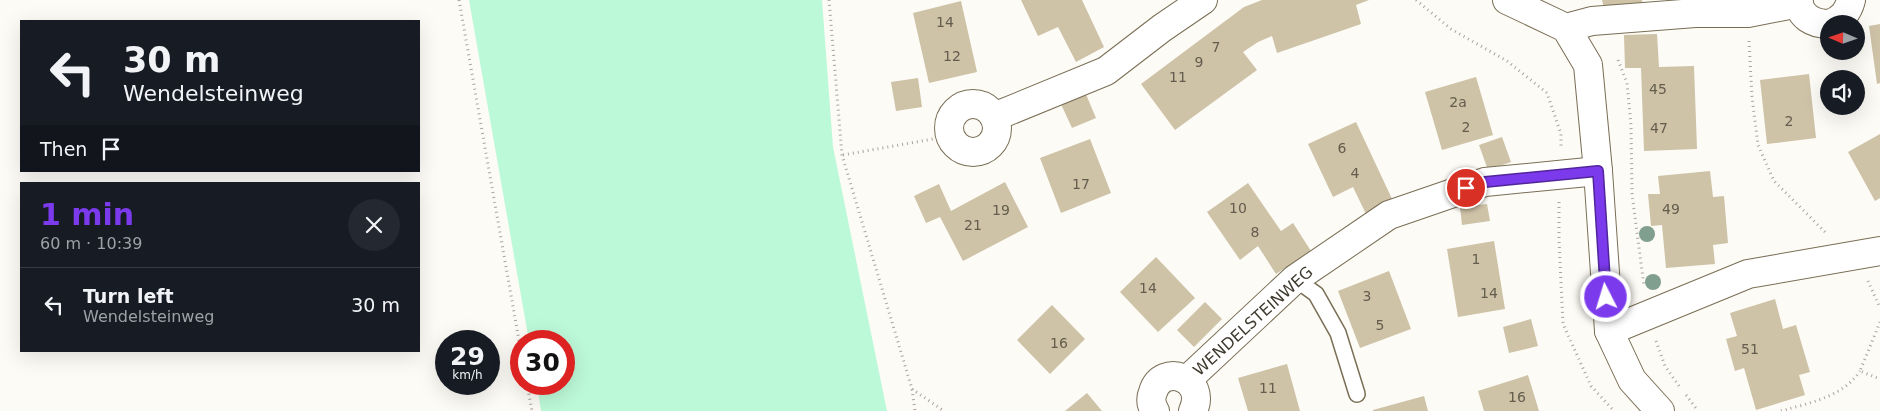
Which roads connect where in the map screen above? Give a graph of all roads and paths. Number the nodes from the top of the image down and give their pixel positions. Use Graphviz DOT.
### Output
graph roads {
  1 [pos="460,0"];
  2 [pos="829,0"];
  3 [pos="1203,0"];
  4 [pos="1507,0"];
  5 [pos="1850,0"];
  6 [pos="1799,2"];
  7 [pos="1748,13"];
  8 [pos="1845,15"];
  9 [pos="1603,20"];
  10 [pos="1820,24"];
  11 [pos="1566,28"];
  12 [pos="950,136"];
  13 [pos="842,155"];
  14 [pos="1598,171"];
  15 [pos="1880,251"];
  16 [pos="1853,257"];
  17 [pos="1295,279"];
  18 [pos="1880,308"];
  19 [pos="1648,315"];
  20 [pos="1880,322"];
  21 [pos="517,330"];
  22 [pos="1609,331"];
  23 [pos="1860,371"];
  24 [pos="1880,379"];
  25 [pos="1188,380"];
  26 [pos="912,389"];
  27 [pos="1357,394"];
  28 [pos="529,395"];
  29 [pos="532,411"];
  30 [pos="915,411"];
  31 [pos="944,411"];
  32 [pos="1155,411"];
  33 [pos="1193,411"];
  34 [pos="1660,411"];
  35 [pos="1698,411"];
  36 [pos="1781,411"];
  1 -- 21 [label="path"];
  2 -- 13 [label="path"];
  3 -- 12 [label="street"];
  4 -- 11 [label="street"];
  5 -- 8 [label="street"];
  6 -- 7 [label="street"];
  6 -- 10 [label="street"];
  7 -- 9 [label="street"];
  7 -- 16 [label="path"];
  9 -- 11 [label="street"];
  9 -- 19 [label="path"];
  11 -- 14 [label="street"];
  12 -- 13 [label="path"];
  13 -- 26 [label="path"];
  14 -- 17 [label="street, WENDELSTEINWEG"];
  14 -- 22 [label="street"];
  15 -- 16 [label="street"];
  16 -- 18 [label="path"];
  16 -- 19 [label="street"];
  17 -- 25 [label="street, WENDELSTEINWEG"];
  17 -- 27 [label="lane"];
  19 -- 22 [label="street"];
  19 -- 35 [label="path"];
  20 -- 23 [label="path"];
  22 -- 34 [label="street"];
  23 -- 24 [label="path"];
  23 -- 36 [label="path"];
  25 -- 32 [label="street, WENDELSTEINWEG"];
  25 -- 33 [label="street, WENDELSTEINWEG"];
  26 -- 30 [label="path"];
  26 -- 31 [label="path"];
  28 -- 29 [label="path"];
}
